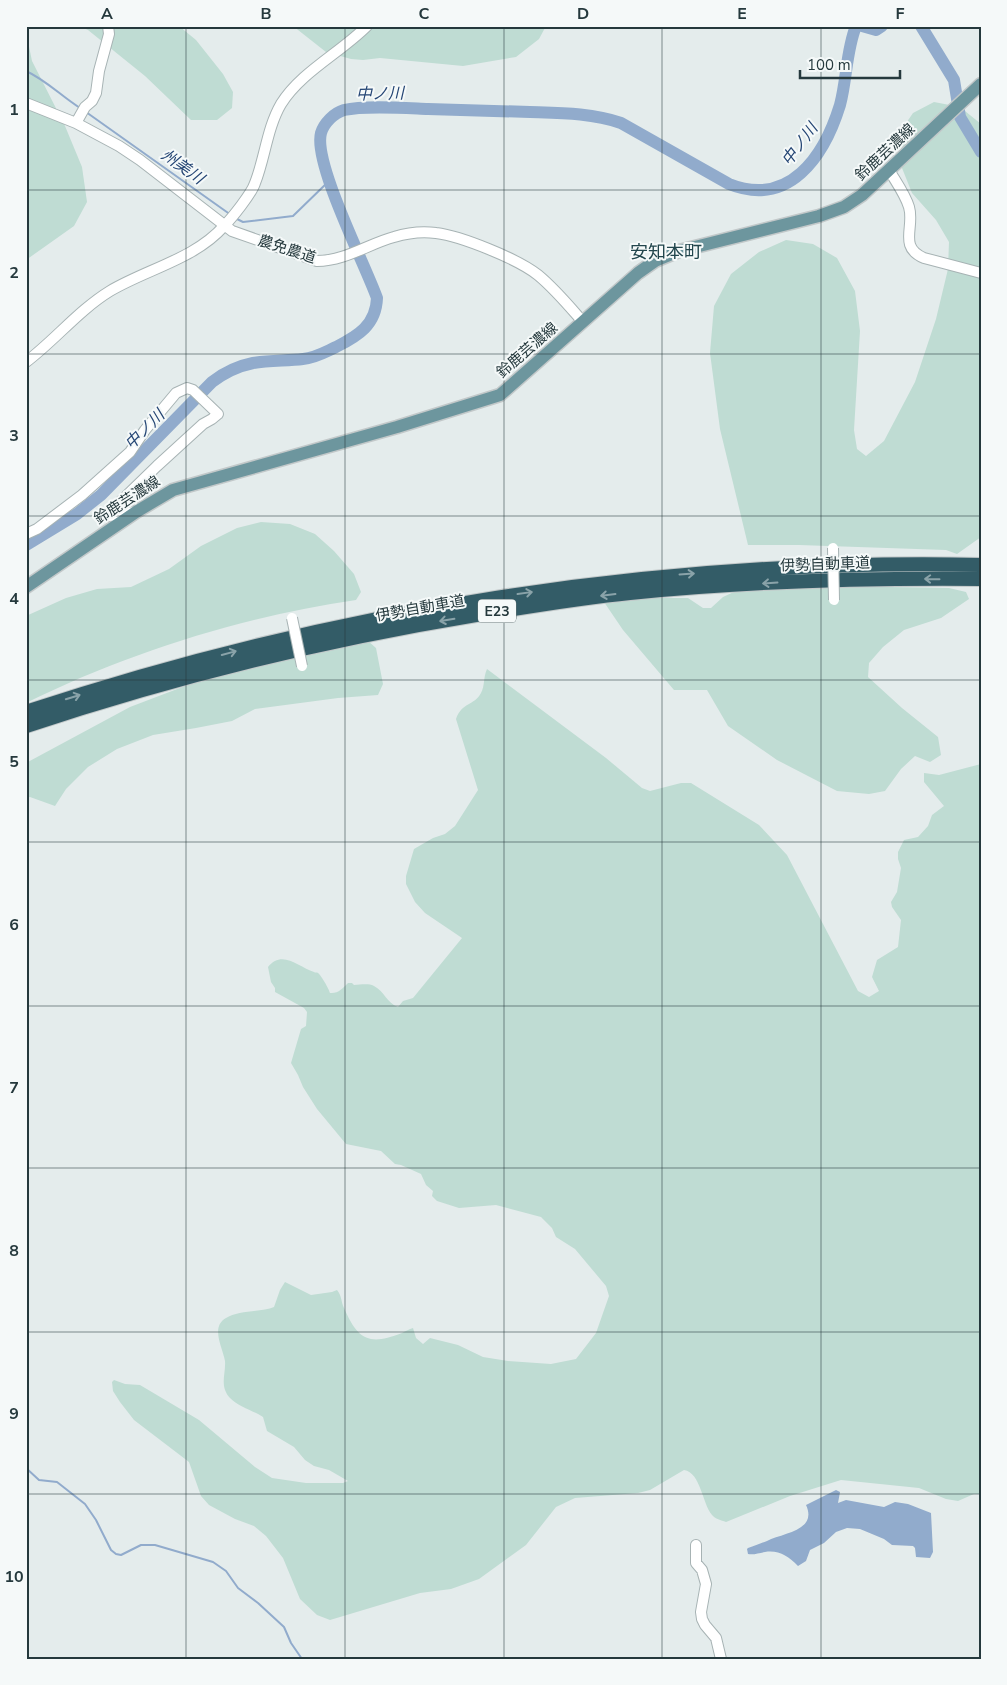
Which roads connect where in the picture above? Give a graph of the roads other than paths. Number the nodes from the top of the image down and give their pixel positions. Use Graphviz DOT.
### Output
graph roads {
  1 [pos="108,26"];
  2 [pos="367,26"];
  3 [pos="981,84"];
  4 [pos="26,103"];
  5 [pos="81,114"];
  6 [pos="889,170"];
  7 [pos="227,223"];
  8 [pos="981,273"];
  9 [pos="583,322"];
  10 [pos="26,362"];
  11 [pos="136,512"];
  12 [pos="26,534"];
  13 [pos="833,548"];
  14 [pos="981,565"];
  15 [pos="981,579"];
  16 [pos="26,587"];
  17 [pos="834,600"];
  18 [pos="292,618"];
  19 [pos="302,666"];
  20 [pos="26,712"];
  21 [pos="26,726"];
  22 [pos="696,1545"];
  23 [pos="721,1659"];
  1 -- 5 [label="street"];
  2 -- 7 [label="street"];
  3 -- 6 [label="main road, 鈴鹿芸濃線"];
  4 -- 5 [label="street, 農免農道"];
  5 -- 7 [label="street, 農免農道"];
  6 -- 8 [label="street"];
  6 -- 9 [label="main road, 鈴鹿芸濃線"];
  7 -- 9 [label="street, 農免農道"];
  7 -- 10 [label="street"];
  9 -- 11 [label="main road, 鈴鹿芸濃線"];
  11 -- 12 [label="street"];
  11 -- 16 [label="main road, 鈴鹿芸濃線"];
  13 -- 17 [label="street, bridge"];
  20 -- 14 [label="highway, 伊勢自動車道 / E23, one-way"];
  15 -- 21 [label="highway, 伊勢自動車道 / E23, one-way"];
  18 -- 19 [label="street, bridge"];
  22 -- 23 [label="street"];
}
